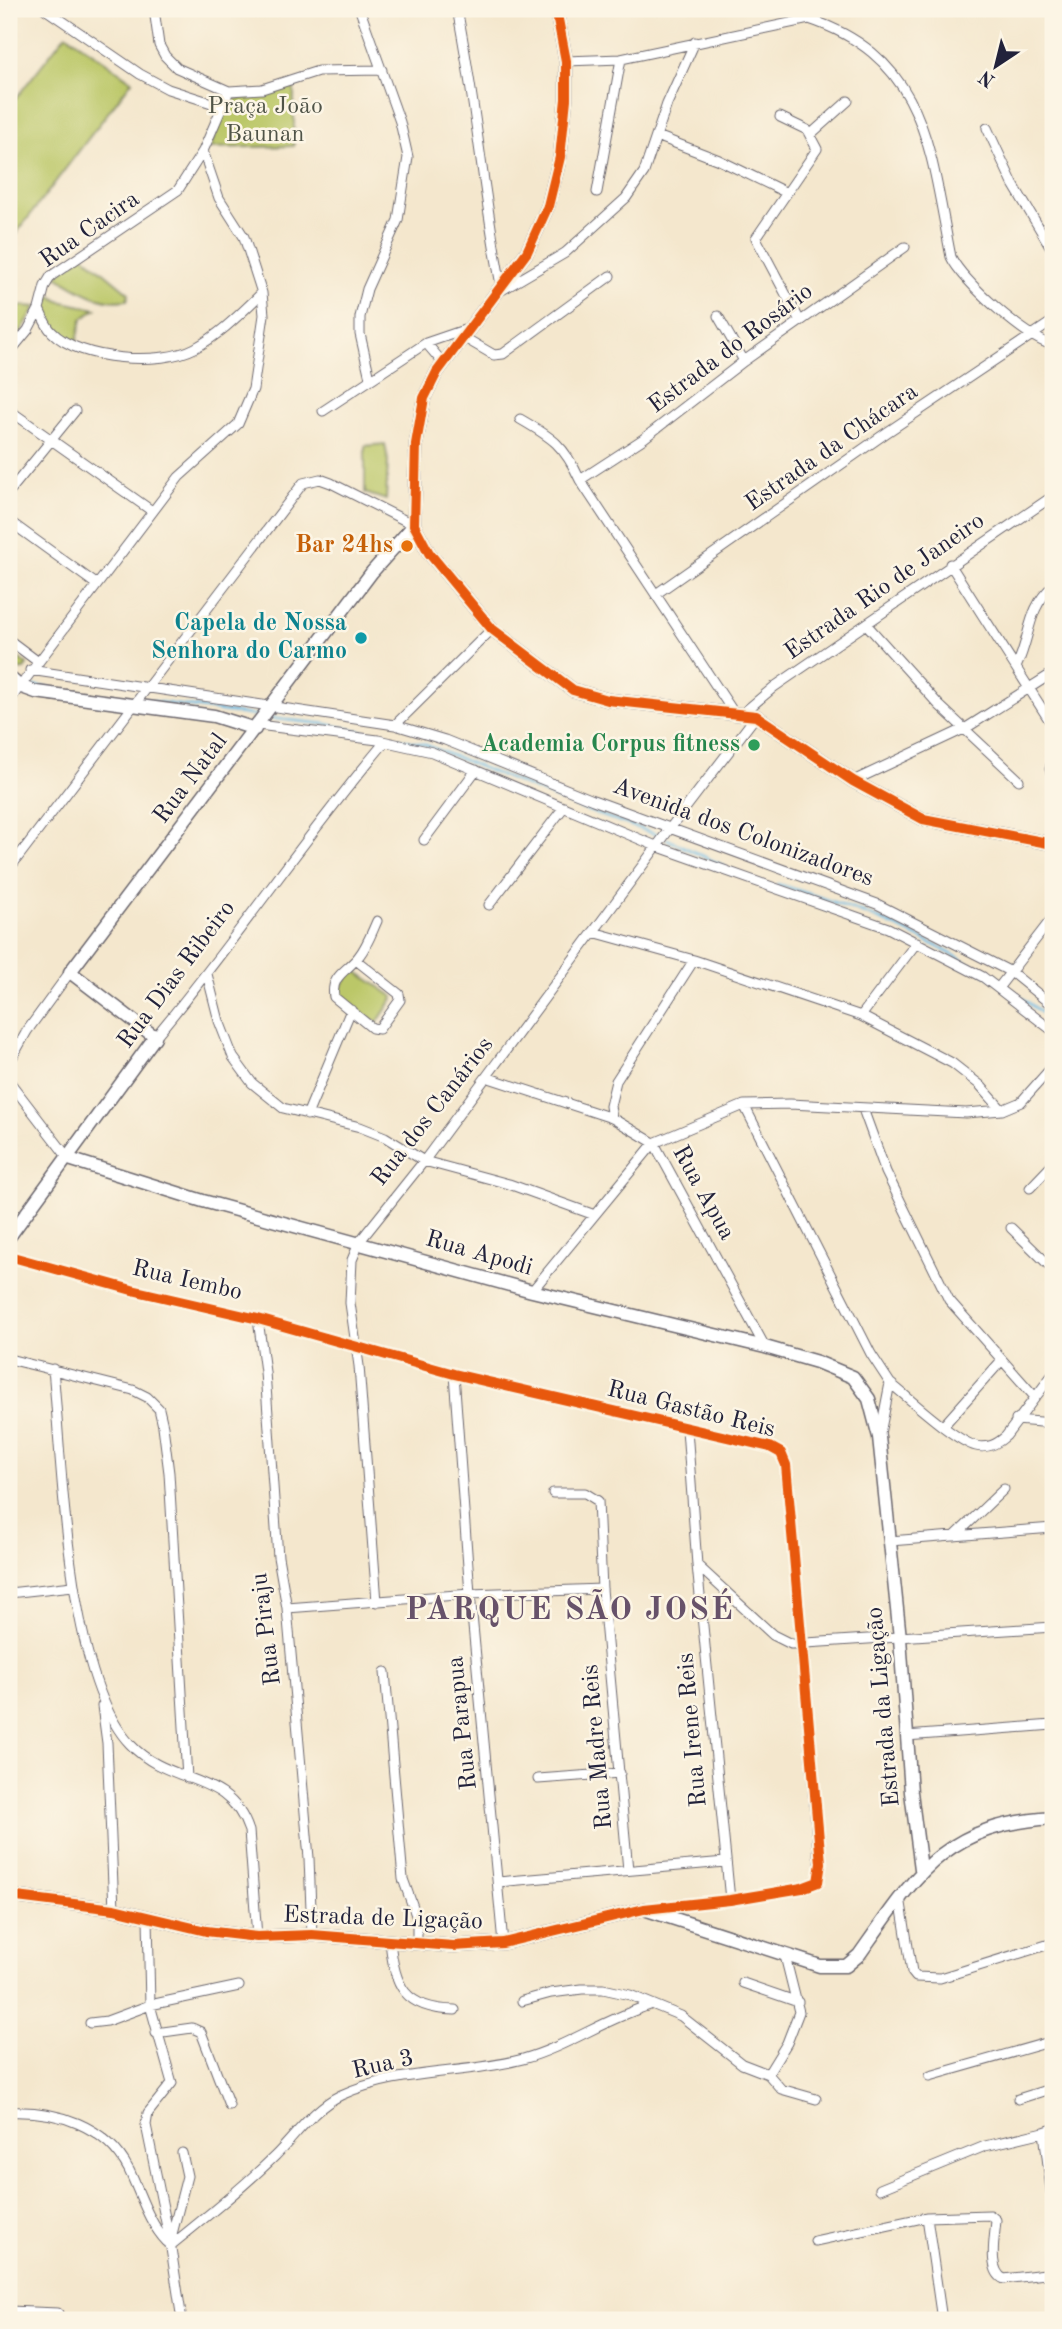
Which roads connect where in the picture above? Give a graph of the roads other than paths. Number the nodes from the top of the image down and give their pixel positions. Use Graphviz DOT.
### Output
graph roads {
  1 [pos="45,9"];
  2 [pos="154,9"];
  3 [pos="457,9"];
  4 [pos="556,9"];
  5 [pos="816,9"];
  6 [pos="361,13"];
  7 [pos="809,19"];
  8 [pos="695,42"];
  9 [pos="621,58"];
  10 [pos="566,61"];
  11 [pos="383,70"];
  12 [pos="229,91"];
  13 [pos="848,101"];
  14 [pos="221,106"];
  15 [pos="780,117"];
  16 [pos="987,128"];
  17 [pos="811,134"];
  18 [pos="657,136"];
  19 [pos="203,150"];
  20 [pos="597,192"];
  21 [pos="787,193"];
  22 [pos="905,247"];
  23 [pos="1053,251"];
  24 [pos="610,275"];
  25 [pos="502,290"];
  26 [pos="262,293"];
  27 [pos="39,309"];
  28 [pos="718,316"];
  29 [pos="800,321"];
  30 [pos="1053,321"];
  31 [pos="467,332"];
  32 [pos="1031,336"];
  33 [pos="426,344"];
  34 [pos="1053,345"];
  35 [pos="9,353"];
  36 [pos="744,361"];
  37 [pos="443,363"];
  38 [pos="370,378"];
  39 [pos="9,410"];
  40 [pos="75,411"];
  41 [pos="323,411"];
  42 [pos="520,419"];
  43 [pos="50,439"];
  44 [pos="580,480"];
  45 [pos="9,492"];
  46 [pos="1053,496"];
  47 [pos="152,512"];
  48 [pos="9,521"];
  49 [pos="414,525"];
  50 [pos="950,564"];
  51 [pos="96,584"];
  52 [pos="1053,586"];
  53 [pos="656,594"];
  54 [pos="866,624"];
  55 [pos="492,629"];
  56 [pos="9,640"];
  57 [pos="37,661"];
  58 [pos="1017,665"];
  59 [pos="30,670"];
  60 [pos="1053,673"];
  61 [pos="14,682"];
  62 [pos="1032,688"];
  63 [pos="146,689"];
  64 [pos="9,701"];
  65 [pos="135,705"];
  66 [pos="269,709"];
  67 [pos="738,713"];
  68 [pos="756,716"];
  69 [pos="258,725"];
  70 [pos="395,725"];
  71 [pos="1053,726"];
  72 [pos="966,728"];
  73 [pos="385,742"];
  74 [pos="1053,757"];
  75 [pos="476,770"];
  76 [pos="1053,779"];
  77 [pos="1019,780"];
  78 [pos="853,781"];
  79 [pos="564,807"];
  80 [pos="669,828"];
  81 [pos="424,840"];
  82 [pos="658,843"];
  83 [pos="1053,844"];
  84 [pos="9,869"];
  85 [pos="489,905"];
  86 [pos="1053,917"];
  87 [pos="377,921"];
  88 [pos="593,932"];
  89 [pos="918,942"];
  90 [pos="356,960"];
  91 [pos="694,960"];
  92 [pos="70,972"];
  93 [pos="207,974"];
  94 [pos="1005,980"];
  95 [pos="1053,1006"];
  96 [pos="351,1010"];
  97 [pos="861,1016"];
  98 [pos="1053,1031"];
  99 [pos="155,1037"];
  100 [pos="9,1063"];
  101 [pos="1053,1066"];
  102 [pos="486,1077"];
  103 [pos="9,1081"];
  104 [pos="744,1105"];
  105 [pos="863,1109"];
  106 [pos="1002,1110"];
  107 [pos="307,1115"];
  108 [pos="612,1118"];
  109 [pos="654,1143"];
  110 [pos="69,1159"];
  111 [pos="424,1161"];
  112 [pos="1053,1164"];
  113 [pos="1030,1188"];
  114 [pos="592,1214"];
  115 [pos="1011,1228"];
  116 [pos="9,1237"];
  117 [pos="360,1241"];
  118 [pos="9,1256"];
  119 [pos="1053,1269"];
  120 [pos="532,1291"];
  121 [pos="258,1319"];
  122 [pos="356,1346"];
  123 [pos="765,1347"];
  124 [pos="9,1359"];
  125 [pos="1002,1360"];
  126 [pos="53,1369"];
  127 [pos="454,1374"];
  128 [pos="1053,1374"];
  129 [pos="890,1383"];
  130 [pos="1035,1396"];
  131 [pos="869,1399"];
  132 [pos="1016,1420"];
  133 [pos="1053,1423"];
  134 [pos="944,1425"];
  135 [pos="687,1429"];
  136 [pos="879,1437"];
  137 [pos="1004,1489"];
  138 [pos="553,1493"];
  139 [pos="1053,1528"];
  140 [pos="956,1536"];
  141 [pos="890,1541"];
  142 [pos="696,1565"];
  143 [pos="73,1586"];
  144 [pos="602,1589"];
  145 [pos="9,1593"];
  146 [pos="470,1594"];
  147 [pos="377,1602"];
  148 [pos="287,1608"];
  149 [pos="1053,1627"];
  150 [pos="900,1638"];
  151 [pos="802,1646"];
  152 [pos="385,1672"];
  153 [pos="101,1697"];
  154 [pos="1053,1725"];
  155 [pos="906,1736"];
  156 [pos="620,1773"];
  157 [pos="187,1778"];
  158 [pos="538,1779"];
  159 [pos="1053,1818"];
  160 [pos="725,1862"];
  161 [pos="821,1863"];
  162 [pos="921,1869"];
  163 [pos="628,1870"];
  164 [pos="498,1882"];
  165 [pos="9,1896"];
  166 [pos="900,1896"];
  167 [pos="730,1900"];
  168 [pos="114,1909"];
  169 [pos="644,1909"];
  170 [pos="148,1918"];
  171 [pos="312,1935"];
  172 [pos="257,1937"];
  173 [pos="390,1940"];
  174 [pos="417,1943"];
  175 [pos="503,1943"];
  176 [pos="1053,1943"];
  177 [pos="785,1956"];
  178 [pos="743,1983"];
  179 [pos="239,1986"];
  180 [pos="522,2001"];
  181 [pos="798,2002"];
  182 [pos="150,2004"];
  183 [pos="650,2005"];
  184 [pos="455,2010"];
  185 [pos="90,2023"];
  186 [pos="156,2033"];
  187 [pos="1053,2041"];
  188 [pos="772,2070"];
  189 [pos="930,2076"];
  190 [pos="1053,2088"];
  191 [pos="816,2099"];
  192 [pos="1018,2099"];
  193 [pos="229,2105"];
  194 [pos="9,2112"];
  195 [pos="1049,2131"];
  196 [pos="182,2153"];
  197 [pos="880,2189"];
  198 [pos="1053,2207"];
  199 [pos="926,2217"];
  200 [pos="815,2241"];
  201 [pos="170,2244"];
  202 [pos="1053,2273"];
  203 [pos="9,2311"];
  204 [pos="58,2313"];
  205 [pos="182,2320"];
  206 [pos="942,2320"];
  1 -- 14 [label="street"];
  2 -- 12 [label="street"];
  3 -- 25 [label="street"];
  4 -- 10 [label="street"];
  5 -- 7 [label="street"];
  6 -- 11 [label="street"];
  7 -- 8 [label="street"];
  7 -- 32 [label="street"];
  8 -- 9 [label="street"];
  8 -- 18 [label="street"];
  9 -- 10 [label="street"];
  9 -- 20 [label="street"];
  10 -- 25 [label="street"];
  11 -- 12 [label="street"];
  11 -- 38 [label="street"];
  12 -- 14 [label="street, Rua Cacira"];
  13 -- 17 [label="street"];
  14 -- 19 [label="street, Rua Cacira"];
  15 -- 17 [label="street"];
  16 -- 23 [label="street"];
  17 -- 21 [label="street"];
  18 -- 21 [label="street"];
  18 -- 25 [label="street"];
  19 -- 26 [label="street"];
  19 -- 27 [label="street, Rua Cacira"];
  21 -- 29 [label="street"];
  22 -- 29 [label="street, Estrada do Rosário"];
  24 -- 31 [label="street"];
  25 -- 31 [label="street"];
  26 -- 27 [label="street, Rua Cacira"];
  26 -- 47 [label="street"];
  27 -- 35 [label="street"];
  28 -- 36 [label="street"];
  29 -- 36 [label="street, Estrada do Rosário"];
  30 -- 32 [label="street"];
  31 -- 33 [label="street"];
  31 -- 37 [label="street"];
  32 -- 34 [label="street"];
  32 -- 53 [label="street, Estrada da Chácara"];
  33 -- 37 [label="street"];
  33 -- 38 [label="street"];
  36 -- 44 [label="street, Estrada do Rosário"];
  37 -- 49 [label="street"];
  38 -- 41 [label="street"];
  39 -- 43 [label="street"];
  40 -- 43 [label="street"];
  42 -- 44 [label="street"];
  43 -- 45 [label="street"];
  43 -- 47 [label="street"];
  44 -- 53 [label="street"];
  46 -- 50 [label="street, Estrada Rio de Janeiro"];
  47 -- 51 [label="street"];
  48 -- 51 [label="street"];
  49 -- 55 [label="street"];
  49 -- 63 [label="street"];
  49 -- 66 [label="street, Rua Natal"];
  50 -- 54 [label="street, Estrada Rio de Janeiro"];
  50 -- 58 [label="street"];
  51 -- 57 [label="street"];
  52 -- 58 [label="street"];
  53 -- 67 [label="street"];
  54 -- 67 [label="street, Estrada Rio de Janeiro"];
  54 -- 72 [label="street"];
  55 -- 67 [label="street"];
  55 -- 70 [label="street"];
  56 -- 57 [label="street"];
  57 -- 59 [label="street"];
  58 -- 62 [label="street"];
  59 -- 61 [label="street"];
  59 -- 63 [label="street, Avenida dos Colonizadores"];
  60 -- 62 [label="street"];
  61 -- 64 [label="street"];
  61 -- 65 [label="street, Avenida dos Colonizadores"];
  62 -- 71 [label="street"];
  62 -- 72 [label="street"];
  63 -- 65 [label="street"];
  63 -- 66 [label="street, Avenida dos Colonizadores"];
  65 -- 69 [label="street, Avenida dos Colonizadores"];
  65 -- 84 [label="street"];
  66 -- 69 [label="street, Rua Natal"];
  66 -- 70 [label="street, Avenida dos Colonizadores"];
  67 -- 68 [label="street"];
  68 -- 78 [label="street"];
  68 -- 80 [label="street, Rua dos Canários"];
  69 -- 73 [label="street, Avenida dos Colonizadores"];
  69 -- 92 [label="street, Rua Natal"];
  70 -- 80 [label="street, Avenida dos Colonizadores"];
  72 -- 77 [label="street"];
  72 -- 78 [label="street"];
  73 -- 75 [label="street, Avenida dos Colonizadores"];
  73 -- 93 [label="street, Rua Dias Ribeiro"];
  74 -- 76 [label="street"];
  75 -- 79 [label="street, Avenida dos Colonizadores"];
  75 -- 81 [label="street"];
  78 -- 83 [label="street"];
  79 -- 82 [label="street, Avenida dos Colonizadores"];
  79 -- 85 [label="street"];
  80 -- 82 [label="street, Rua dos Canários"];
  80 -- 94 [label="street, Avenida dos Colonizadores"];
  82 -- 88 [label="street, Rua dos Canários"];
  82 -- 89 [label="street, Avenida dos Colonizadores"];
  86 -- 94 [label="street"];
  87 -- 90 [label="street"];
  88 -- 91 [label="street"];
  88 -- 102 [label="street, Rua dos Canários"];
  89 -- 94 [label="street, Avenida dos Colonizadores"];
  89 -- 97 [label="street"];
  90 -- 96 [label="street"];
  90 -- 96 [label="street"];
  91 -- 97 [label="street"];
  91 -- 108 [label="street"];
  92 -- 99 [label="street"];
  92 -- 100 [label="street, Rua Natal"];
  93 -- 99 [label="street, Rua Dias Ribeiro"];
  93 -- 107 [label="street"];
  94 -- 95 [label="street, Avenida dos Colonizadores"];
  94 -- 98 [label="street, Avenida dos Colonizadores"];
  96 -- 107 [label="street"];
  97 -- 106 [label="street"];
  99 -- 110 [label="street, Rua Dias Ribeiro"];
  101 -- 106 [label="street"];
  102 -- 108 [label="street, Rua Apua"];
  102 -- 111 [label="street, Rua dos Canários"];
  103 -- 110 [label="street"];
  104 -- 105 [label="street"];
  104 -- 109 [label="street"];
  104 -- 129 [label="street"];
  105 -- 106 [label="street"];
  105 -- 125 [label="street"];
  107 -- 111 [label="street"];
  108 -- 109 [label="street, Rua Apua"];
  109 -- 114 [label="street"];
  109 -- 123 [label="street, Rua Apua"];
  110 -- 116 [label="street, Rua Dias Ribeiro"];
  110 -- 117 [label="street, Rua Apodi"];
  111 -- 114 [label="street"];
  111 -- 117 [label="street, Rua dos Canários"];
  112 -- 113 [label="street"];
  114 -- 120 [label="street"];
  115 -- 119 [label="street"];
  117 -- 120 [label="street, Rua Apodi"];
  117 -- 122 [label="street, Rua dos Canários"];
  118 -- 121 [label="street, Rua Iembo"];
  120 -- 123 [label="street, Rua Apodi"];
  121 -- 122 [label="street, Rua Iembo"];
  121 -- 148 [label="street, Rua Piraju"];
  122 -- 127 [label="street, Rua Gastão Reis"];
  122 -- 147 [label="street, Rua dos Canários"];
  123 -- 131 [label="street, Rua Apodi"];
  124 -- 126 [label="street"];
  125 -- 130 [label="street"];
  125 -- 134 [label="street"];
  126 -- 143 [label="street"];
  126 -- 157 [label="street"];
  127 -- 135 [label="street, Rua Gastão Reis"];
  127 -- 146 [label="street, Rua Parapua"];
  128 -- 130 [label="street"];
  129 -- 134 [label="street"];
  129 -- 136 [label="street"];
  130 -- 132 [label="street"];
  131 -- 136 [label="street, Estrada da Ligação"];
  132 -- 133 [label="street"];
  132 -- 134 [label="street"];
  135 -- 142 [label="street, Rua Irene Reis"];
  135 -- 151 [label="street, Rua Gastão Reis"];
  136 -- 141 [label="street, Estrada da Ligação"];
  137 -- 140 [label="street"];
  138 -- 144 [label="street, Rua Madre Reis"];
  139 -- 140 [label="street"];
  140 -- 141 [label="street"];
  141 -- 150 [label="street, Estrada da Ligação"];
  142 -- 151 [label="street"];
  142 -- 160 [label="street, Rua Irene Reis"];
  143 -- 145 [label="street"];
  143 -- 153 [label="street"];
  144 -- 146 [label="street"];
  144 -- 156 [label="street, Rua Madre Reis"];
  146 -- 147 [label="street"];
  146 -- 164 [label="street, Rua Parapua"];
  147 -- 148 [label="street"];
  148 -- 171 [label="street, Rua Piraju"];
  149 -- 150 [label="street"];
  150 -- 151 [label="street"];
  150 -- 155 [label="street, Estrada da Ligação"];
  151 -- 161 [label="street, Rua Gastão Reis"];
  152 -- 174 [label="street"];
  153 -- 157 [label="street"];
  153 -- 168 [label="street"];
  154 -- 155 [label="street"];
  155 -- 162 [label="street, Estrada da Ligação"];
  156 -- 158 [label="street"];
  156 -- 163 [label="street, Rua Madre Reis"];
  157 -- 172 [label="street"];
  159 -- 162 [label="street"];
  160 -- 163 [label="street"];
  160 -- 167 [label="street, Rua Irene Reis"];
  161 -- 167 [label="street, Estrada de Ligação"];
  162 -- 166 [label="street"];
  163 -- 164 [label="street"];
  164 -- 175 [label="street, Rua Parapua"];
  165 -- 168 [label="street, Estrada de Ligação"];
  166 -- 176 [label="street"];
  166 -- 177 [label="street"];
  167 -- 169 [label="street, Estrada de Ligação"];
  168 -- 170 [label="street, Estrada de Ligação"];
  169 -- 175 [label="street, Estrada de Ligação"];
  169 -- 177 [label="street"];
  170 -- 172 [label="street, Estrada de Ligação"];
  170 -- 182 [label="street"];
  171 -- 172 [label="street, Estrada de Ligação"];
  171 -- 173 [label="street, Estrada de Ligação"];
  173 -- 174 [label="street, Estrada de Ligação"];
  173 -- 184 [label="street"];
  174 -- 175 [label="street, Estrada de Ligação"];
  177 -- 181 [label="street"];
  178 -- 181 [label="street"];
  179 -- 182 [label="street"];
  180 -- 183 [label="street"];
  181 -- 188 [label="street"];
  182 -- 185 [label="street"];
  182 -- 186 [label="street"];
  183 -- 188 [label="street"];
  183 -- 201 [label="street, Rua 3"];
  186 -- 193 [label="street"];
  186 -- 201 [label="street"];
  187 -- 189 [label="street"];
  188 -- 191 [label="street"];
  190 -- 192 [label="street"];
  194 -- 201 [label="street"];
  195 -- 197 [label="street"];
  195 -- 198 [label="street"];
  196 -- 201 [label="street"];
  199 -- 200 [label="street"];
  199 -- 202 [label="street"];
  199 -- 206 [label="street"];
  201 -- 205 [label="street"];
  203 -- 204 [label="street"];
}
